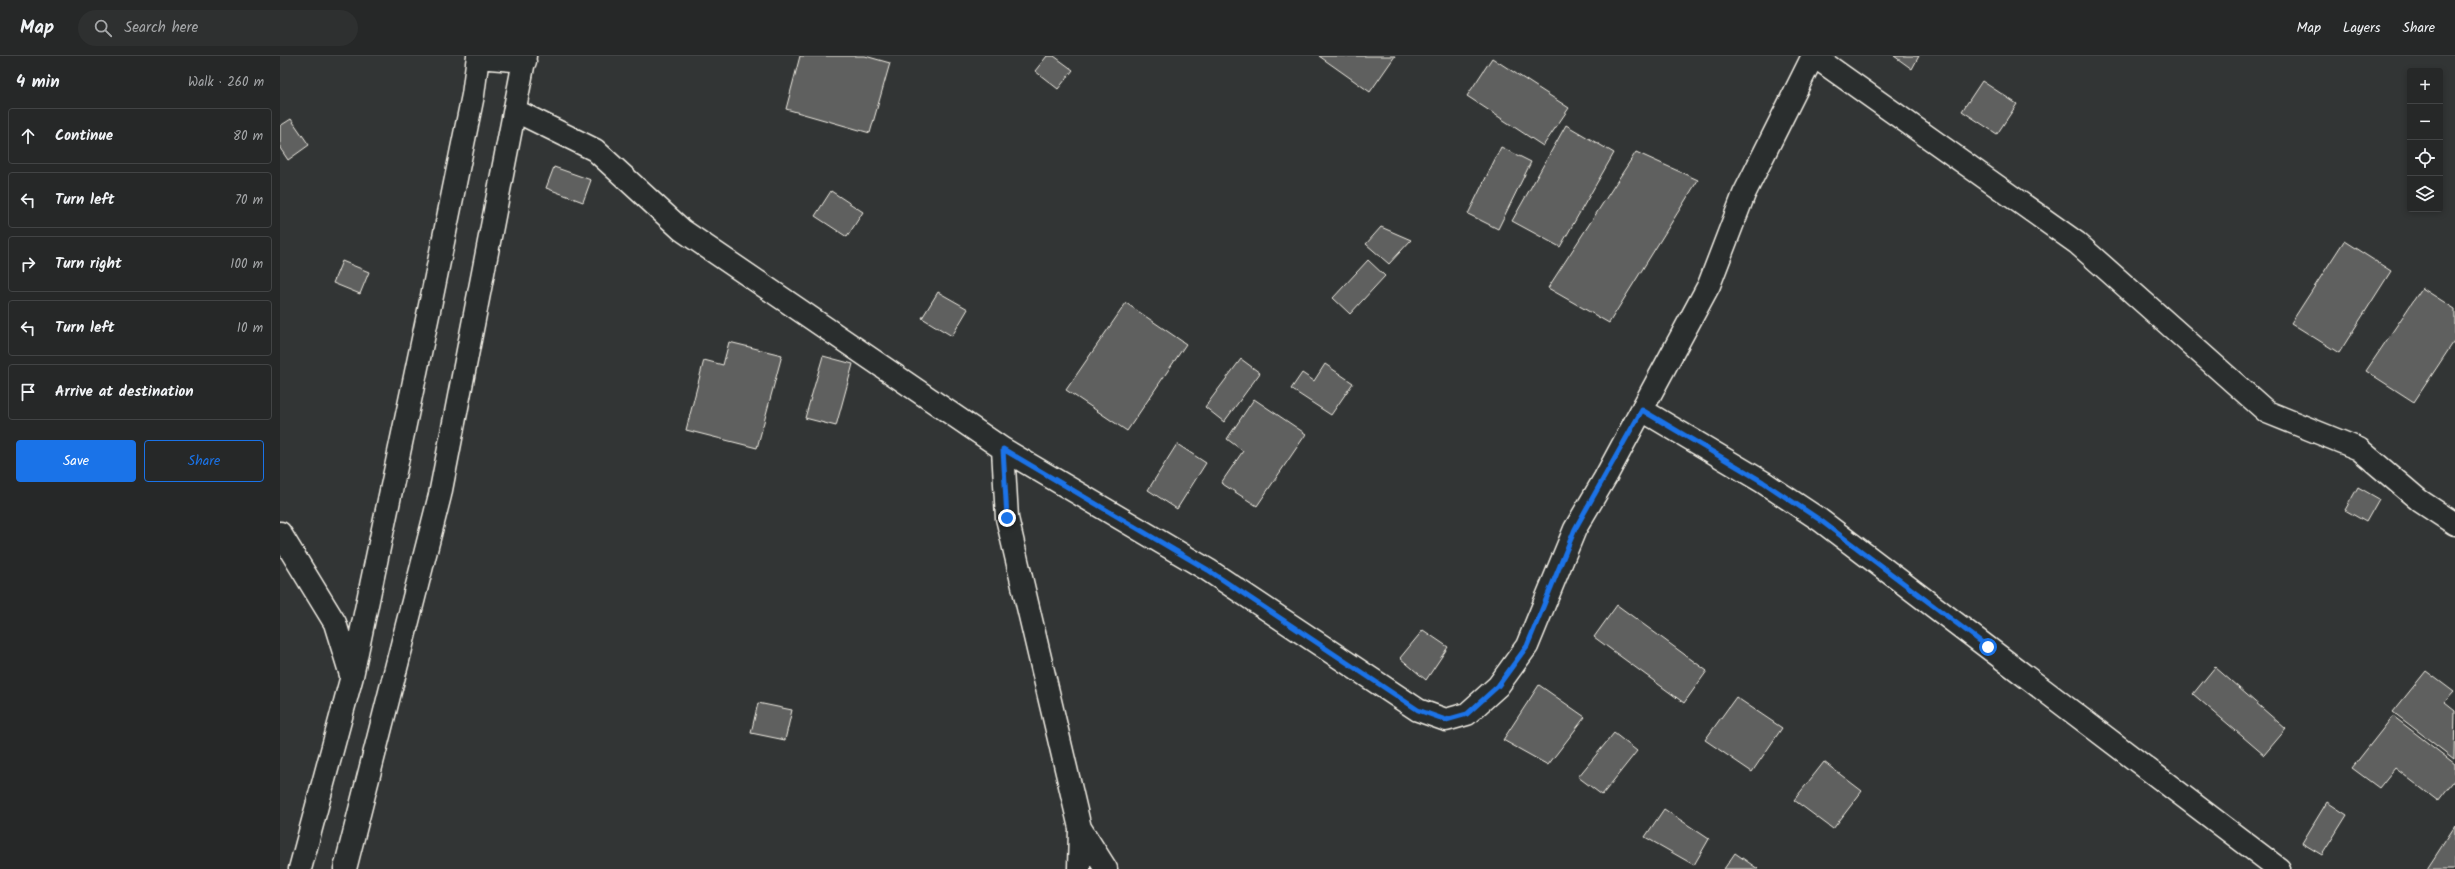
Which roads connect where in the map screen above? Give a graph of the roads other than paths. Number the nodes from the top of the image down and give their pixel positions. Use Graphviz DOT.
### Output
graph roads {
  1 [pos="478,56"];
  2 [pos="1814,56"];
  3 [pos="525,58"];
  4 [pos="516,111"];
  5 [pos="1642,410"];
  6 [pos="1003,449"];
  7 [pos="2455,524"];
  8 [pos="280,533"];
  9 [pos="352,676"];
  10 [pos="1080,828"];
  11 [pos="300,869"];
  12 [pos="345,869"];
  13 [pos="1079,869"];
  14 [pos="1106,869"];
  15 [pos="2279,869"];
  1 -- 3 [label="street"];
  1 -- 9 [label="street"];
  2 -- 5 [label="street"];
  2 -- 7 [label="street"];
  3 -- 4 [label="street"];
  4 -- 6 [label="street"];
  4 -- 12 [label="street"];
  5 -- 6 [label="street"];
  5 -- 15 [label="street"];
  6 -- 10 [label="street"];
  8 -- 9 [label="street"];
  9 -- 11 [label="street"];
  10 -- 13 [label="street"];
  10 -- 14 [label="street"];
}
